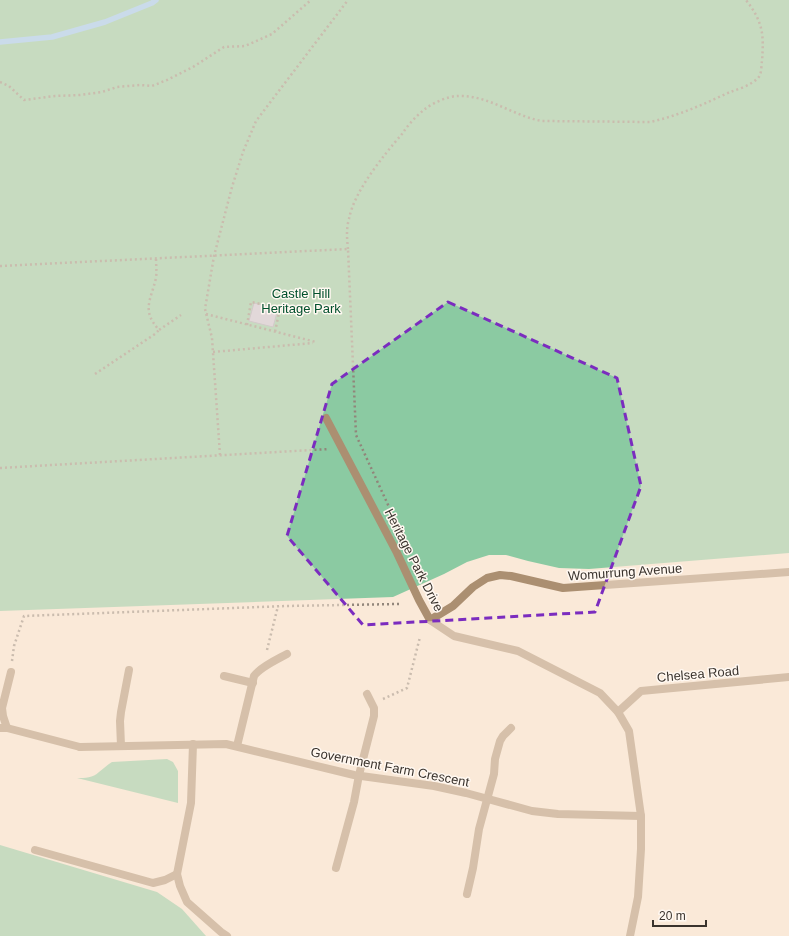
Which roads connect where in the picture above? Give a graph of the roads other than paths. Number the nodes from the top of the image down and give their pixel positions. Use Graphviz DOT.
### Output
graph roads {
  1 [pos="326,418"];
  2 [pos="789,572"];
  3 [pos="430,620"];
  4 [pos="287,654"];
  5 [pos="128,670"];
  6 [pos="11,672"];
  7 [pos="224,676"];
  8 [pos="789,677"];
  9 [pos="252,683"];
  10 [pos="367,694"];
  11 [pos="618,712"];
  12 [pos="3,728"];
  13 [pos="511,728"];
  14 [pos="193,744"];
  15 [pos="121,746"];
  16 [pos="237,746"];
  17 [pos="359,775"];
  18 [pos="488,799"];
  19 [pos="641,816"];
  20 [pos="35,850"];
  21 [pos="336,868"];
  22 [pos="177,874"];
  23 [pos="467,894"];
  24 [pos="227,936"];
  25 [pos="630,936"];
  1 -- 3 [label="street, Heritage Park Drive"];
  2 -- 3 [label="street, Womurrung Avenue"];
  3 -- 11 [label="street, Heritage Park Drive"];
  4 -- 9 [label="street"];
  5 -- 15 [label="street"];
  6 -- 12 [label="street"];
  7 -- 9 [label="street"];
  8 -- 11 [label="street, Chelsea Road"];
  9 -- 16 [label="street"];
  10 -- 17 [label="street"];
  11 -- 19 [label="street, Heritage Park Drive"];
  12 -- 15 [label="street, Government Farm Crescent"];
  13 -- 18 [label="street"];
  14 -- 15 [label="street, Government Farm Crescent"];
  14 -- 16 [label="street, Government Farm Crescent"];
  14 -- 22 [label="street"];
  16 -- 17 [label="street, Government Farm Crescent"];
  17 -- 18 [label="street, Government Farm Crescent"];
  17 -- 21 [label="street"];
  18 -- 19 [label="street, Government Farm Crescent"];
  18 -- 23 [label="street"];
  19 -- 25 [label="street, Heritage Park Drive"];
  20 -- 22 [label="street"];
  22 -- 24 [label="street"];
}
